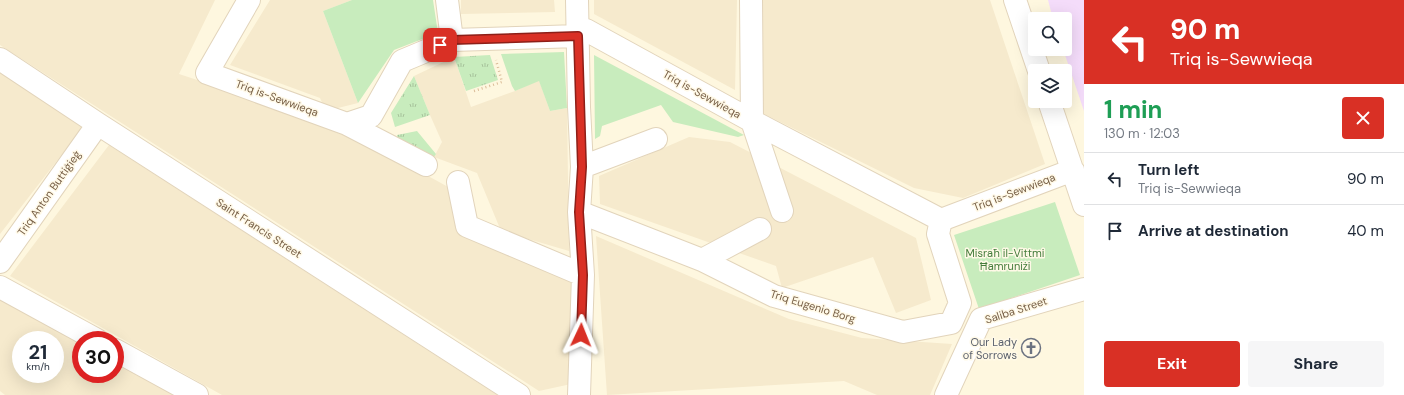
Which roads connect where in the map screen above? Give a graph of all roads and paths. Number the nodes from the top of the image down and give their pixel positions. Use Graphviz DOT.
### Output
graph roads {
  1 [pos="249,0"];
  2 [pos="447,0"];
  3 [pos="577,0"];
  4 [pos="751,0"];
  5 [pos="1015,0"];
  6 [pos="578,36"];
  7 [pos="452,40"];
  8 [pos="0,59"];
  9 [pos="1037,64"];
  10 [pos="502,82"];
  11 [pos="474,92"];
  12 [pos="1053,108"];
  13 [pos="752,121"];
  14 [pos="98,124"];
  15 [pos="347,124"];
  16 [pos="656,139"];
  17 [pos="426,165"];
  18 [pos="582,167"];
  19 [pos="1078,179"];
  20 [pos="458,182"];
  21 [pos="1084,205"];
  22 [pos="782,211"];
  23 [pos="579,212"];
  24 [pos="942,220"];
  25 [pos="760,230"];
  26 [pos="702,260"];
  27 [pos="0,262"];
  28 [pos="583,275"];
  29 [pos="0,287"];
  30 [pos="1084,289"];
  31 [pos="81,331"];
  32 [pos="124,355"];
  33 [pos="197,395"];
  34 [pos="519,395"];
  35 [pos="579,395"];
  36 [pos="946,395"];
  1 -- 15 [label="street, Triq is-Sewwieqa"];
  2 -- 7 [label="street"];
  3 -- 6 [label="street"];
  4 -- 13 [label="street"];
  5 -- 9 [label="street"];
  6 -- 7 [label="street, Triq is-Sewwieqa"];
  6 -- 13 [label="street, Triq is-Sewwieqa"];
  6 -- 18 [label="street"];
  7 -- 15 [label="street, Triq is-Sewwieqa"];
  8 -- 14 [label="street, Saint Francis Street"];
  10 -- 11 [label="path"];
  12 -- 19 [label="street"];
  13 -- 22 [label="street"];
  13 -- 24 [label="street, Triq is-Sewwieqa"];
  14 -- 27 [label="street, Triq Anton Buttiġieġ"];
  14 -- 34 [label="street, Saint Francis Street"];
  15 -- 17 [label="street, Triq is-Sewwieqa"];
  16 -- 18 [label="street"];
  18 -- 23 [label="street"];
  19 -- 21 [label="street"];
  19 -- 24 [label="street, Triq is-Sewwieqa"];
  20 -- 28 [label="street"];
  23 -- 26 [label="street, Triq Eugenio Borg"];
  23 -- 28 [label="street"];
  24 -- 26 [label="street, Triq Eugenio Borg"];
  25 -- 26 [label="street"];
  28 -- 35 [label="street"];
  29 -- 31 [label="street"];
  30 -- 36 [label="street, Saliba Street"];
  32 -- 33 [label="street"];
}
